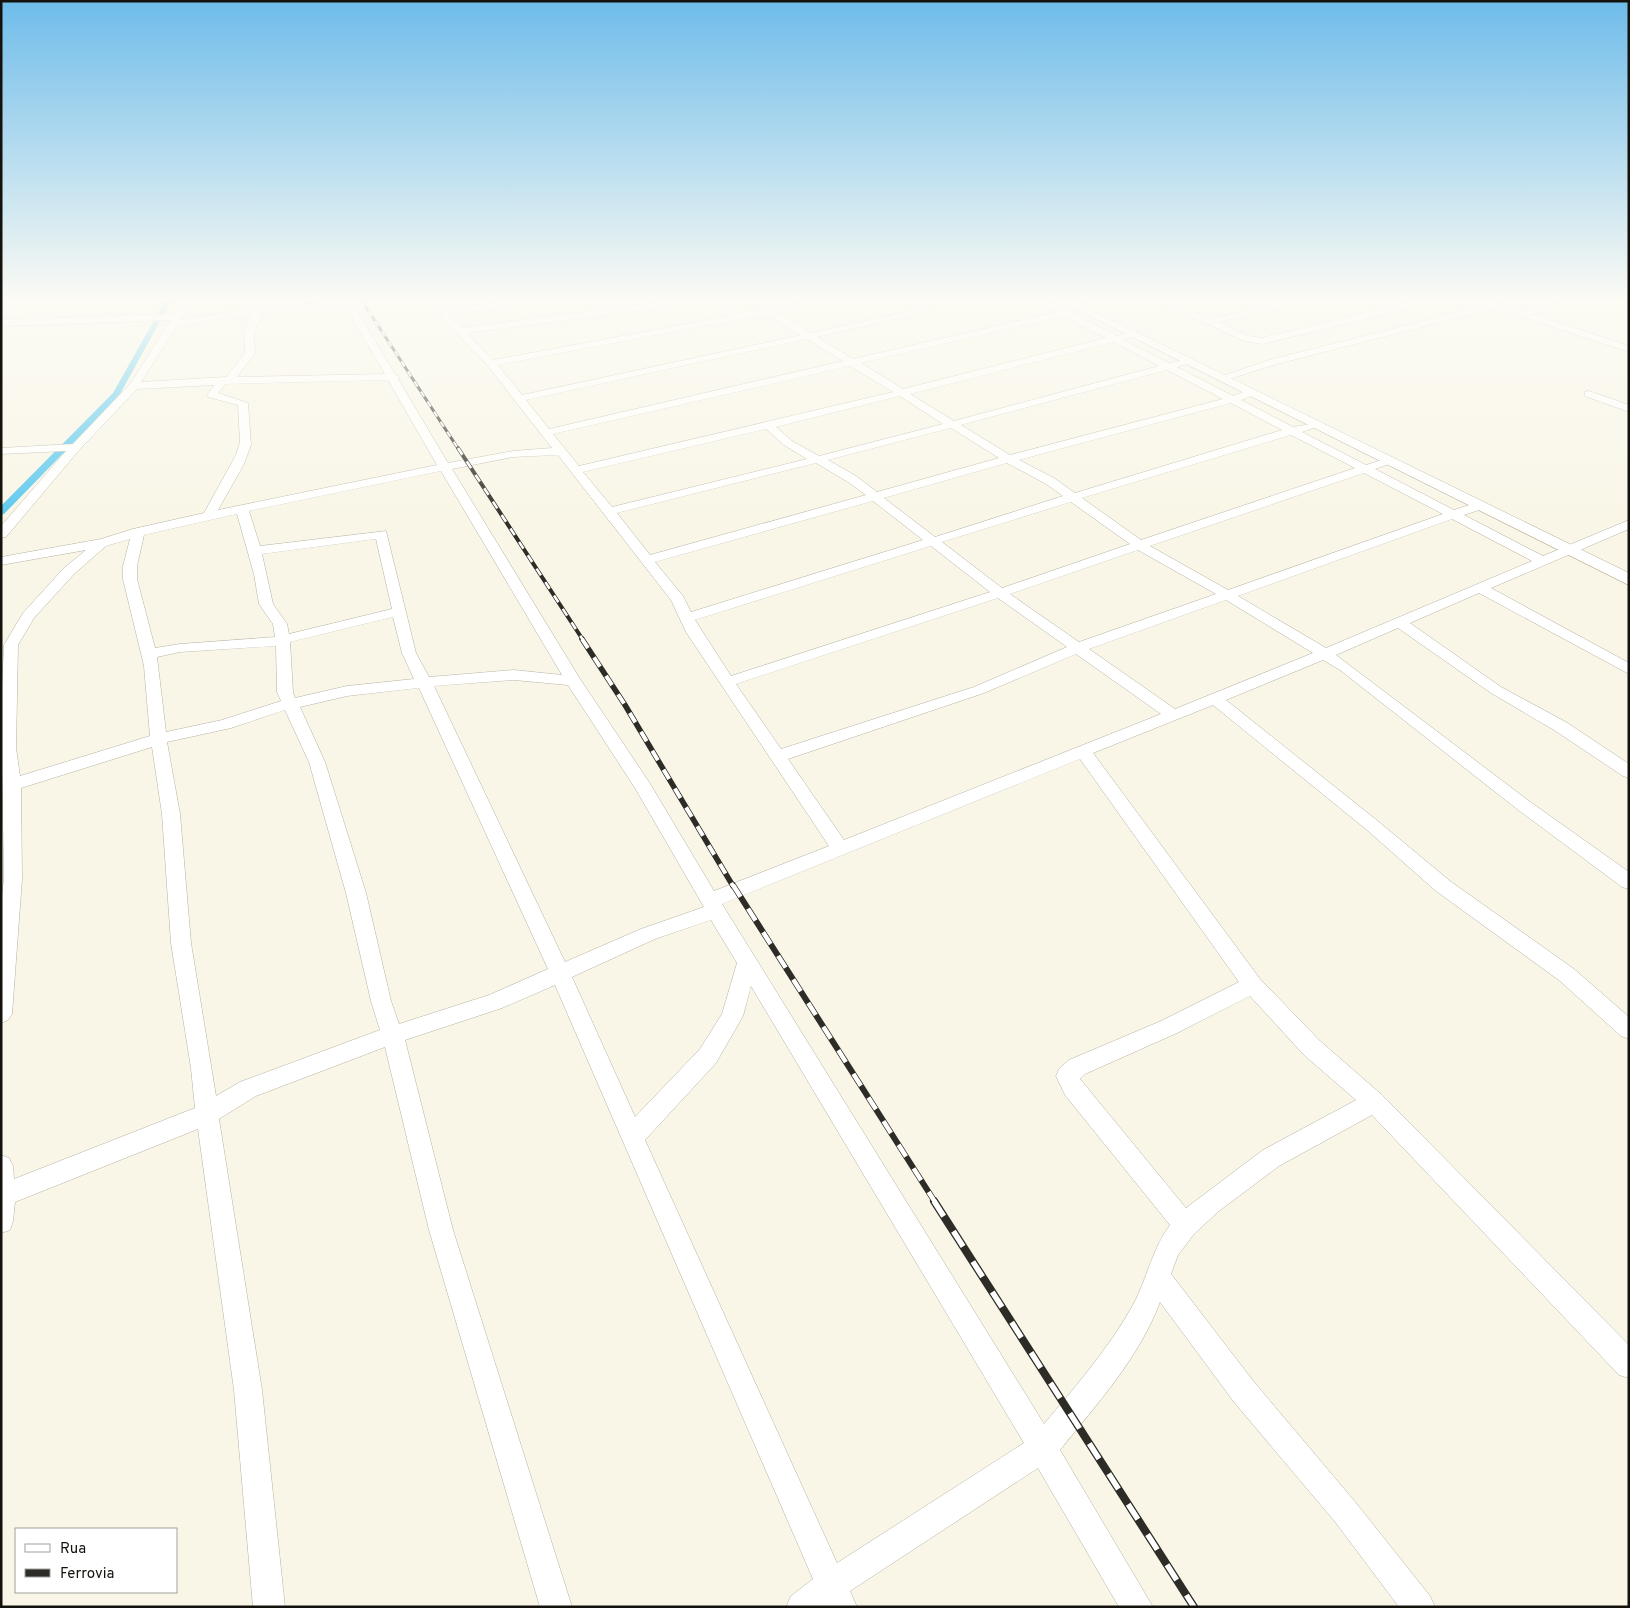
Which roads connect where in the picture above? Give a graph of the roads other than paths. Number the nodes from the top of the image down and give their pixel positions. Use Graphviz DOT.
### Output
graph roads {
  1 [pos="140,376"];
  2 [pos="229,376"];
  3 [pos="501,376"];
  4 [pos="622,376"];
  5 [pos="793,376"];
  6 [pos="876,376"];
  7 [pos="967,376"];
  8 [pos="1135,376"];
  9 [pos="1187,376"];
  10 [pos="1218,376"];
  11 [pos="1228,376"];
  12 [pos="394,377"];
  13 [pos="1222,378"];
  14 [pos="225,380"];
  15 [pos="134,386"];
  16 [pos="902,392"];
  17 [pos="1250,392"];
  18 [pos="1589,394"];
  19 [pos="518,399"];
  20 [pos="1232,400"];
  21 [pos="1629,409"];
  22 [pos="952,424"];
  23 [pos="769,425"];
  24 [pos="1313,425"];
  25 [pos="1293,431"];
  26 [pos="545,433"];
  27 [pos="76,447"];
  28 [pos="1,451"];
  29 [pos="560,451"];
  30 [pos="816,459"];
  31 [pos="1010,460"];
  32 [pos="1388,461"];
  33 [pos="446,467"];
  34 [pos="1366,468"];
  35 [pos="576,470"];
  36 [pos="876,498"];
  37 [pos="1073,498"];
  38 [pos="1478,506"];
  39 [pos="243,511"];
  40 [pos="610,511"];
  41 [pos="1453,514"];
  42 [pos="209,518"];
  43 [pos="1629,524"];
  44 [pos="138,532"];
  45 [pos="1,534"];
  46 [pos="103,542"];
  47 [pos="933,542"];
  48 [pos="1139,545"];
  49 [pos="253,551"];
  50 [pos="1570,551"];
  51 [pos="647,560"];
  52 [pos="1,561"];
  53 [pos="1544,562"];
  54 [pos="1629,580"];
  55 [pos="1480,588"];
  56 [pos="1000,594"];
  57 [pos="1227,595"];
  58 [pos="398,612"];
  59 [pos="688,618"];
  60 [pos="1399,622"];
  61 [pos="283,640"];
  62 [pos="1080,648"];
  63 [pos="148,654"];
  64 [pos="1325,654"];
  65 [pos="1629,669"];
  66 [pos="573,681"];
  67 [pos="422,682"];
  68 [pos="727,682"];
  69 [pos="1215,699"];
  70 [pos="289,704"];
  71 [pos="1173,715"];
  72 [pos="159,739"];
  73 [pos="1084,753"];
  74 [pos="778,756"];
  75 [pos="1629,772"];
  76 [pos="7,786"];
  77 [pos="841,850"];
  78 [pos="1629,882"];
  79 [pos="712,906"];
  80 [pos="747,964"];
  81 [pos="559,973"];
  82 [pos="1253,985"];
  83 [pos="1,1014"];
  84 [pos="1629,1030"];
  85 [pos="391,1036"];
  86 [pos="1374,1102"];
  87 [pos="207,1114"];
  88 [pos="632,1137"];
  89 [pos="1,1166"];
  90 [pos="2,1196"];
  91 [pos="1,1221"];
  92 [pos="1185,1225"];
  93 [pos="1157,1277"];
  94 [pos="1629,1365"];
  95 [pos="1043,1448"];
  96 [pos="836,1596"];
  97 [pos="269,1607"];
  98 [pos="556,1607"];
  99 [pos="802,1607"];
  100 [pos="1137,1607"];
  101 [pos="1419,1607"];
  1 -- 15 [label="street"];
  2 -- 14 [label="street"];
  3 -- 19 [label="street"];
  4 -- 19 [label="street"];
  5 -- 26 [label="street"];
  6 -- 16 [label="street"];
  7 -- 16 [label="street"];
  8 -- 22 [label="street"];
  9 -- 20 [label="street"];
  10 -- 13 [label="main road"];
  11 -- 13 [label="street"];
  12 -- 14 [label="street"];
  12 -- 33 [label="street"];
  13 -- 17 [label="main road"];
  14 -- 15 [label="street"];
  14 -- 42 [label="street"];
  15 -- 27 [label="street"];
  16 -- 22 [label="street"];
  16 -- 23 [label="street"];
  17 -- 20 [label="street"];
  17 -- 24 [label="main road"];
  18 -- 21 [label="street"];
  19 -- 26 [label="street"];
  20 -- 25 [label="street"];
  20 -- 31 [label="street"];
  22 -- 30 [label="street"];
  22 -- 31 [label="street"];
  23 -- 30 [label="street"];
  23 -- 35 [label="street"];
  24 -- 25 [label="street"];
  24 -- 32 [label="main road"];
  25 -- 34 [label="street"];
  25 -- 37 [label="street"];
  26 -- 29 [label="street"];
  27 -- 28 [label="street"];
  27 -- 45 [label="street"];
  29 -- 33 [label="street"];
  29 -- 35 [label="street"];
  30 -- 36 [label="street"];
  30 -- 40 [label="street"];
  31 -- 36 [label="street"];
  31 -- 37 [label="street"];
  32 -- 34 [label="street"];
  32 -- 38 [label="main road"];
  33 -- 39 [label="street"];
  33 -- 66 [label="street"];
  34 -- 41 [label="street"];
  34 -- 48 [label="street"];
  35 -- 40 [label="street"];
  36 -- 47 [label="street"];
  36 -- 51 [label="street"];
  37 -- 47 [label="street"];
  37 -- 48 [label="street"];
  38 -- 41 [label="street"];
  38 -- 50 [label="main road"];
  39 -- 42 [label="street"];
  39 -- 49 [label="street"];
  40 -- 51 [label="street"];
  41 -- 53 [label="street"];
  41 -- 57 [label="street"];
  42 -- 44 [label="street"];
  43 -- 50 [label="street"];
  44 -- 46 [label="street"];
  44 -- 63 [label="street"];
  46 -- 52 [label="street"];
  46 -- 76 [label="street"];
  47 -- 56 [label="street"];
  47 -- 59 [label="street"];
  48 -- 56 [label="street"];
  48 -- 57 [label="street"];
  49 -- 58 [label="street"];
  49 -- 61 [label="street"];
  50 -- 53 [label="street"];
  50 -- 54 [label="main road"];
  51 -- 59 [label="street"];
  53 -- 55 [label="street"];
  55 -- 60 [label="street"];
  55 -- 65 [label="street"];
  56 -- 62 [label="street"];
  56 -- 68 [label="street"];
  57 -- 62 [label="street"];
  57 -- 64 [label="street"];
  58 -- 61 [label="street"];
  58 -- 67 [label="street"];
  59 -- 68 [label="street"];
  60 -- 64 [label="street"];
  60 -- 75 [label="street"];
  61 -- 63 [label="street"];
  61 -- 70 [label="street"];
  62 -- 71 [label="street"];
  62 -- 74 [label="street"];
  63 -- 72 [label="street"];
  64 -- 69 [label="street"];
  64 -- 78 [label="street"];
  66 -- 67 [label="street"];
  66 -- 79 [label="street"];
  67 -- 70 [label="street"];
  67 -- 81 [label="street"];
  68 -- 74 [label="street"];
  69 -- 71 [label="street"];
  69 -- 84 [label="street"];
  70 -- 72 [label="street"];
  70 -- 85 [label="street"];
  71 -- 73 [label="street"];
  72 -- 76 [label="street"];
  72 -- 87 [label="street"];
  73 -- 77 [label="street"];
  73 -- 82 [label="street"];
  74 -- 77 [label="street"];
  76 -- 83 [label="street"];
  77 -- 79 [label="street"];
  79 -- 80 [label="street"];
  79 -- 81 [label="street"];
  80 -- 88 [label="street"];
  80 -- 95 [label="street"];
  81 -- 85 [label="street"];
  81 -- 88 [label="street"];
  82 -- 86 [label="street"];
  82 -- 92 [label="street"];
  85 -- 87 [label="street"];
  85 -- 98 [label="street"];
  86 -- 92 [label="street"];
  86 -- 94 [label="street"];
  87 -- 90 [label="street"];
  87 -- 97 [label="street"];
  88 -- 96 [label="street"];
  89 -- 90 [label="street"];
  90 -- 91 [label="street"];
  92 -- 93 [label="street"];
  93 -- 95 [label="street"];
  93 -- 101 [label="street"];
  95 -- 96 [label="street"];
  95 -- 100 [label="street"];
  96 -- 99 [label="street"];
}
